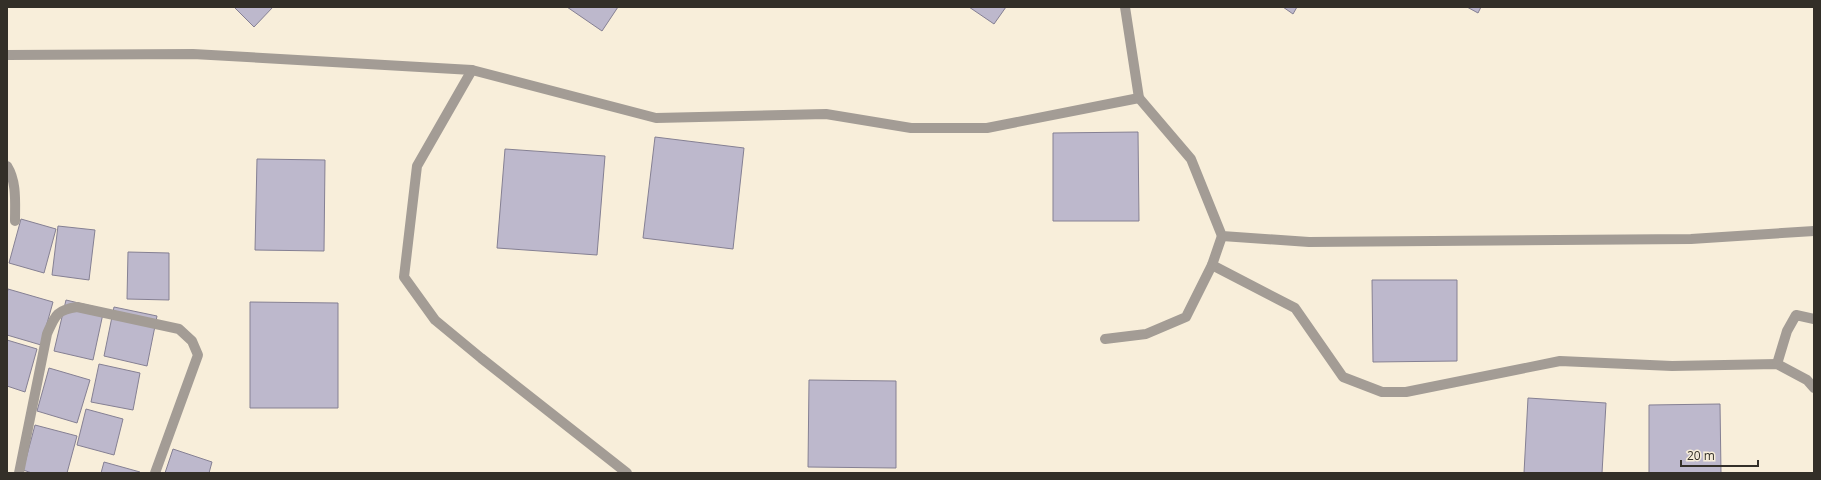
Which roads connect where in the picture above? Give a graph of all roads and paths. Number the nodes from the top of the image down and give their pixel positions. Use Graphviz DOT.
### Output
graph roads {
  1 [pos="1125,7"];
  2 [pos="7,55"];
  3 [pos="472,70"];
  4 [pos="1139,98"];
  5 [pos="7,166"];
  6 [pos="15,221"];
  7 [pos="1814,231"];
  8 [pos="1222,236"];
  9 [pos="1212,265"];
  10 [pos="1814,319"];
  11 [pos="1105,339"];
  12 [pos="1777,364"];
  13 [pos="1814,388"];
  14 [pos="19,473"];
  15 [pos="155,473"];
  16 [pos="627,473"];
  1 -- 4 [label="street"];
  2 -- 3 [label="street"];
  3 -- 4 [label="street"];
  3 -- 16 [label="street"];
  4 -- 8 [label="street"];
  5 -- 6 [label="street"];
  7 -- 8 [label="street"];
  8 -- 9 [label="street"];
  9 -- 11 [label="street"];
  9 -- 12 [label="street"];
  10 -- 12 [label="street"];
  12 -- 13 [label="street"];
  14 -- 15 [label="street"];
}
